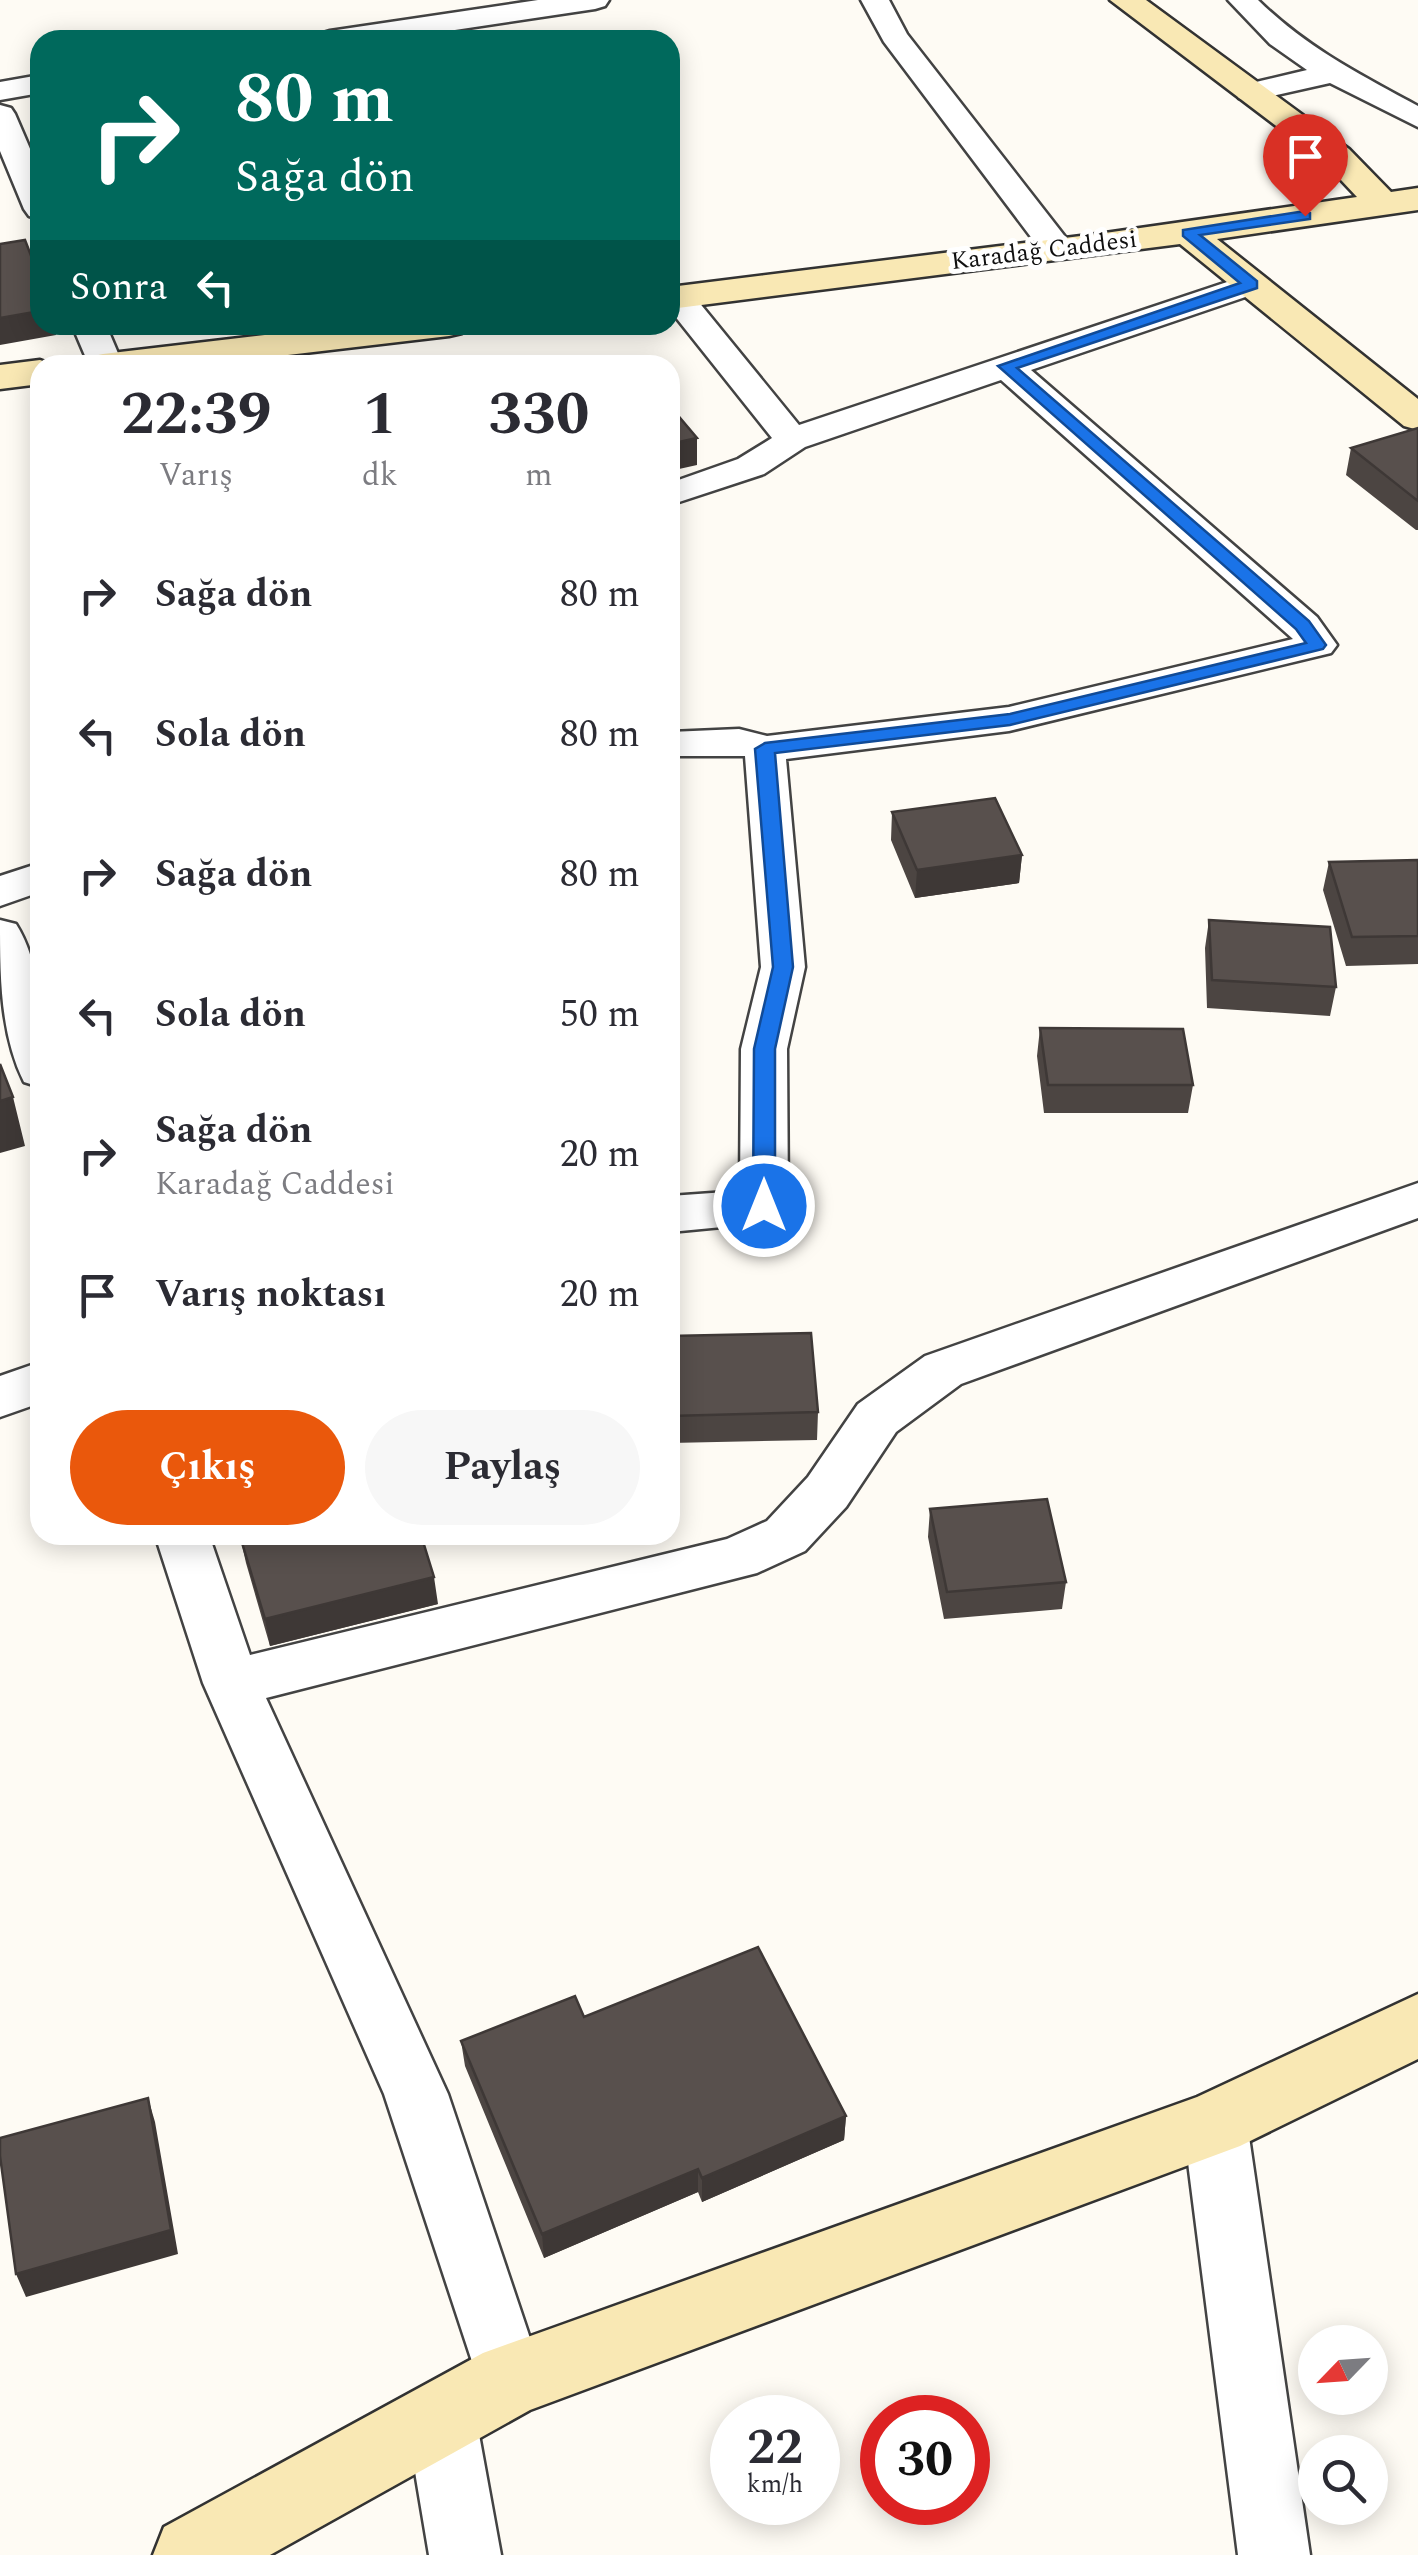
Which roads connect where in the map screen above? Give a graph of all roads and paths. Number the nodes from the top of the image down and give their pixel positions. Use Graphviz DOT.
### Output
graph roads {
  1 [pos="595,0"];
  2 [pos="875,0"];
  3 [pos="1126,0"];
  4 [pos="1242,0"];
  5 [pos="456,30"];
  6 [pos="1337,72"];
  7 [pos="30,86"];
  8 [pos="0,90"];
  9 [pos="1250,92"];
  10 [pos="0,114"];
  11 [pos="1418,118"];
  12 [pos="30,170"];
  13 [pos="1401,202"];
  14 [pos="1188,233"];
  15 [pos="1058,250"];
  16 [pos="1251,284"];
  17 [pos="680,296"];
  18 [pos="680,305"];
  19 [pos="363,335"];
  20 [pos="191,355"];
  21 [pos="1006,366"];
  22 [pos="30,374"];
  23 [pos="0,378"];
  24 [pos="1418,418"];
  25 [pos="792,439"];
  26 [pos="680,491"];
  27 [pos="680,744"];
  28 [pos="765,749"];
  29 [pos="30,881"];
  30 [pos="0,892"];
  31 [pos="0,934"];
  32 [pos="30,1037"];
  33 [pos="1418,1200"];
  34 [pos="680,1213"];
  35 [pos="30,1386"];
  36 [pos="0,1397"];
  37 [pos="185,1545"];
  38 [pos="231,1683"];
  39 [pos="1418,2024"];
  40 [pos="1215,2123"];
  41 [pos="510,2380"];
  42 [pos="440,2418"];
  43 [pos="192,2555"];
  44 [pos="465,2555"];
  45 [pos="1274,2555"];
  1 -- 5 [label="street"];
  2 -- 15 [label="street"];
  3 -- 9 [label="street"];
  4 -- 6 [label="street"];
  6 -- 9 [label="street"];
  6 -- 11 [label="street"];
  7 -- 8 [label="street"];
  9 -- 13 [label="street"];
  10 -- 12 [label="street"];
  13 -- 14 [label="street, Karadağ Caddesi"];
  14 -- 15 [label="street, Karadağ Caddesi"];
  14 -- 16 [label="street"];
  15 -- 17 [label="street, Karadağ Caddesi"];
  16 -- 21 [label="street"];
  16 -- 24 [label="street"];
  18 -- 25 [label="street"];
  19 -- 20 [label="street"];
  21 -- 25 [label="street"];
  21 -- 28 [label="street"];
  22 -- 23 [label="street"];
  25 -- 26 [label="street"];
  27 -- 28 [label="street"];
  28 -- 34 [label="street"];
  29 -- 30 [label="street"];
  31 -- 32 [label="street"];
  33 -- 38 [label="street"];
  35 -- 36 [label="street"];
  37 -- 38 [label="street"];
  38 -- 41 [label="street"];
  39 -- 40 [label="street"];
  40 -- 41 [label="street"];
  40 -- 45 [label="street"];
  41 -- 42 [label="street"];
  42 -- 43 [label="street"];
  42 -- 44 [label="street"];
}
